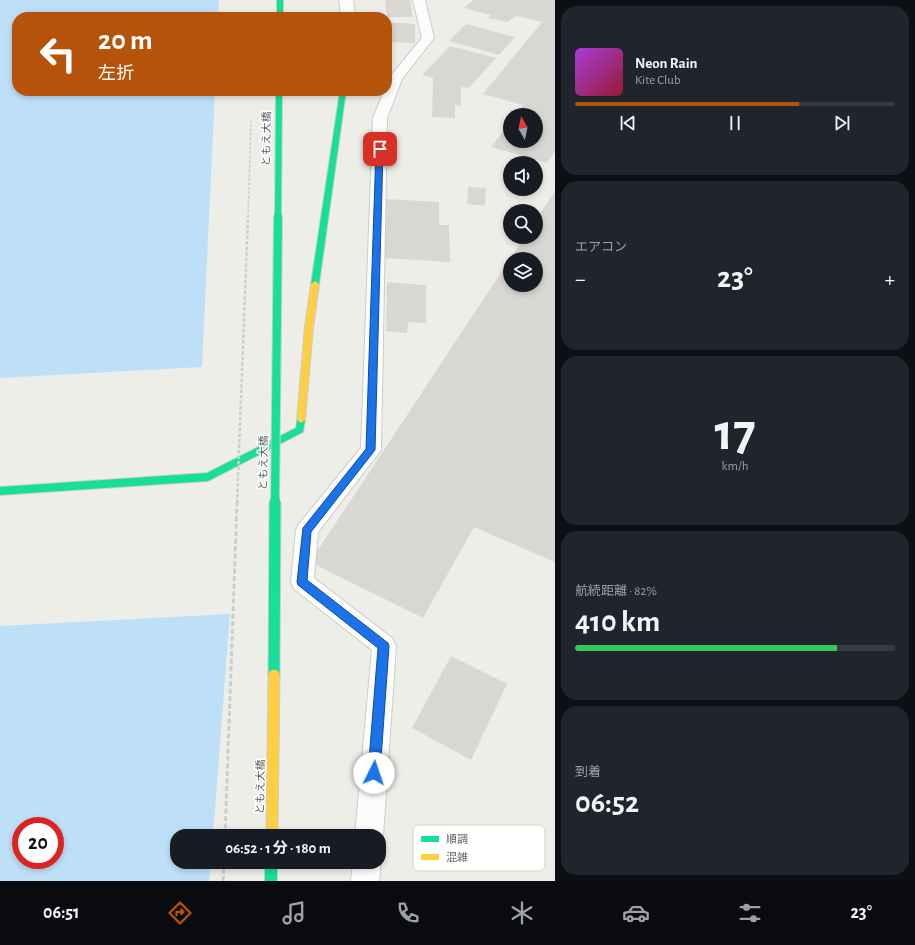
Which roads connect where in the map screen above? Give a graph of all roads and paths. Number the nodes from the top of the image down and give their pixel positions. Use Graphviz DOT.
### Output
graph roads {
  1 [pos="280,0"];
  2 [pos="346,0"];
  3 [pos="419,0"];
  4 [pos="280,12"];
  5 [pos="347,12"];
  6 [pos="392,88"];
  7 [pos="279,96"];
  8 [pos="342,96"];
  9 [pos="389,96"];
  10 [pos="252,114"];
  11 [pos="0,490"];
  12 [pos="225,829"];
  13 [pos="272,829"];
  14 [pos="370,829"];
  15 [pos="224,869"];
  16 [pos="271,869"];
  17 [pos="366,869"];
  18 [pos="223,881"];
  19 [pos="271,881"];
  20 [pos="365,881"];
  1 -- 4 [label="street"];
  2 -- 5 [label="street"];
  3 -- 6 [label="lane"];
  7 -- 13 [label="street, ともえ大橋, bridge"];
  8 -- 11 [label="street"];
  9 -- 14 [label="lane"];
  10 -- 12 [label="path, bridge"];
  15 -- 18 [label="path"];
  16 -- 19 [label="street"];
  17 -- 20 [label="lane"];
}
